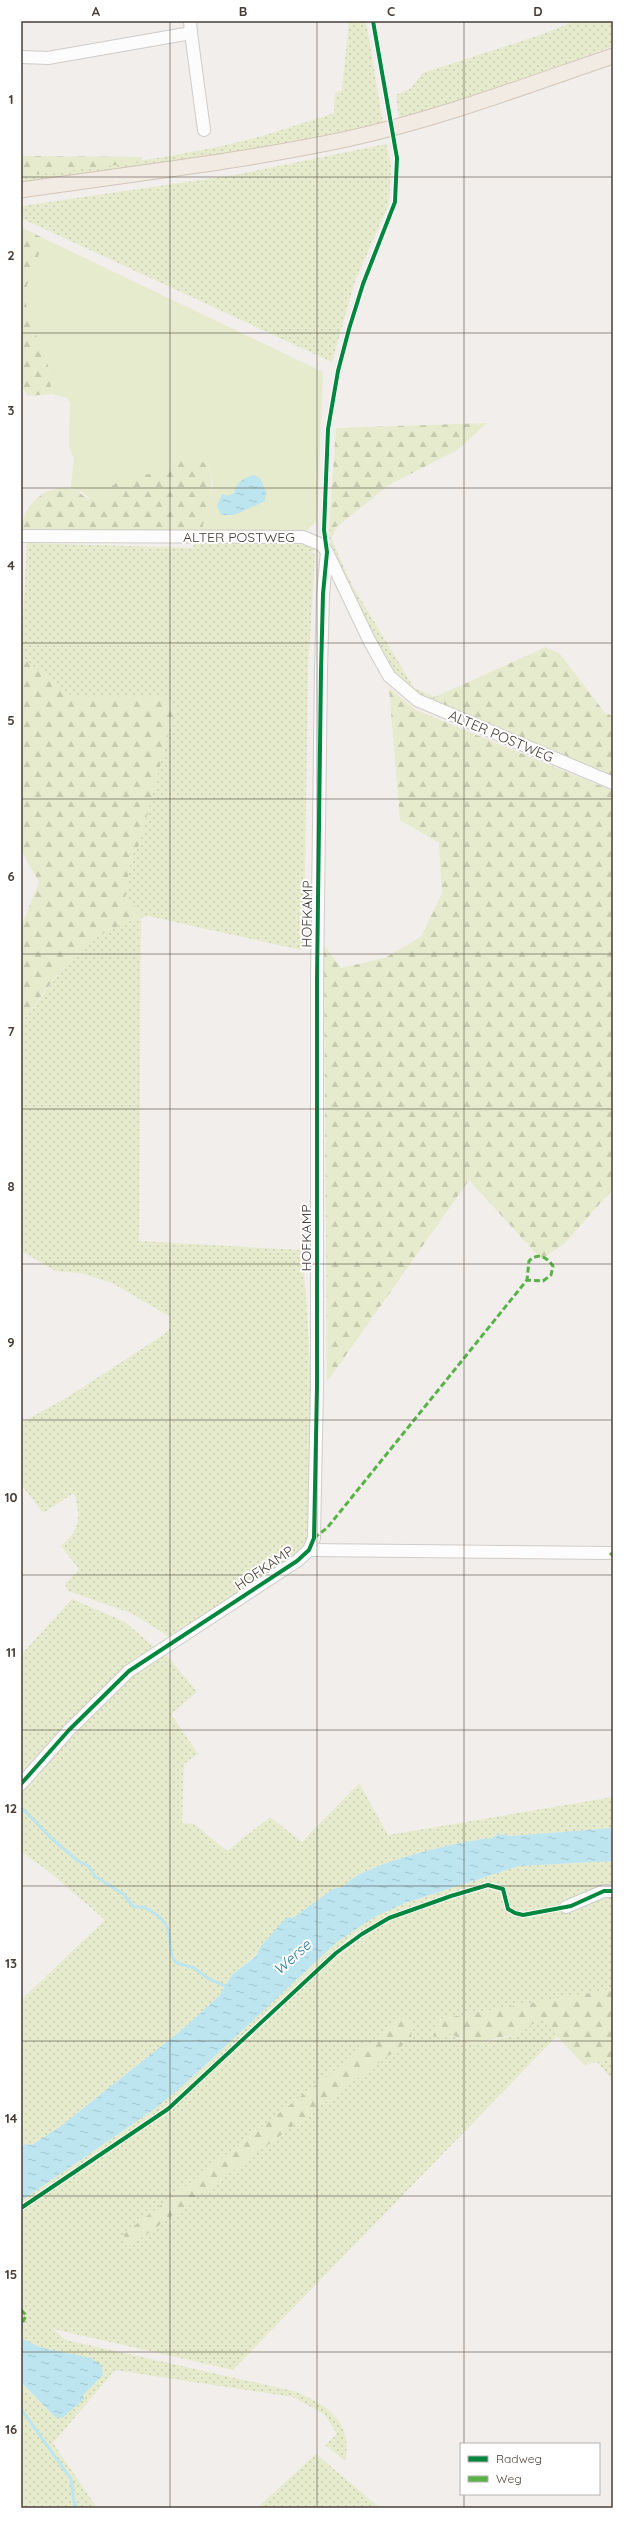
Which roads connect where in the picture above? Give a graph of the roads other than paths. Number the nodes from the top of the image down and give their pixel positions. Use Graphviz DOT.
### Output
graph roads {
  1 [pos="190,27"];
  2 [pos="613,56"];
  3 [pos="21,57"];
  4 [pos="204,130"];
  5 [pos="21,190"];
  6 [pos="21,536"];
  7 [pos="327,552"];
  8 [pos="613,783"];
  9 [pos="309,1550"];
  10 [pos="610,1553"];
  11 [pos="21,1784"];
  12 [pos="613,1891"];
  13 [pos="566,1907"];
  1 -- 3 [label="street"];
  1 -- 4 [label="street"];
  2 -- 5 [label="main road"];
  6 -- 7 [label="street, ALTER POSTWEG"];
  7 -- 8 [label="street, ALTER POSTWEG"];
  7 -- 9 [label="street, HOFKAMP"];
  9 -- 10 [label="street, HOFKAMP"];
  9 -- 11 [label="street, HOFKAMP"];
  12 -- 13 [label="street"];
}
